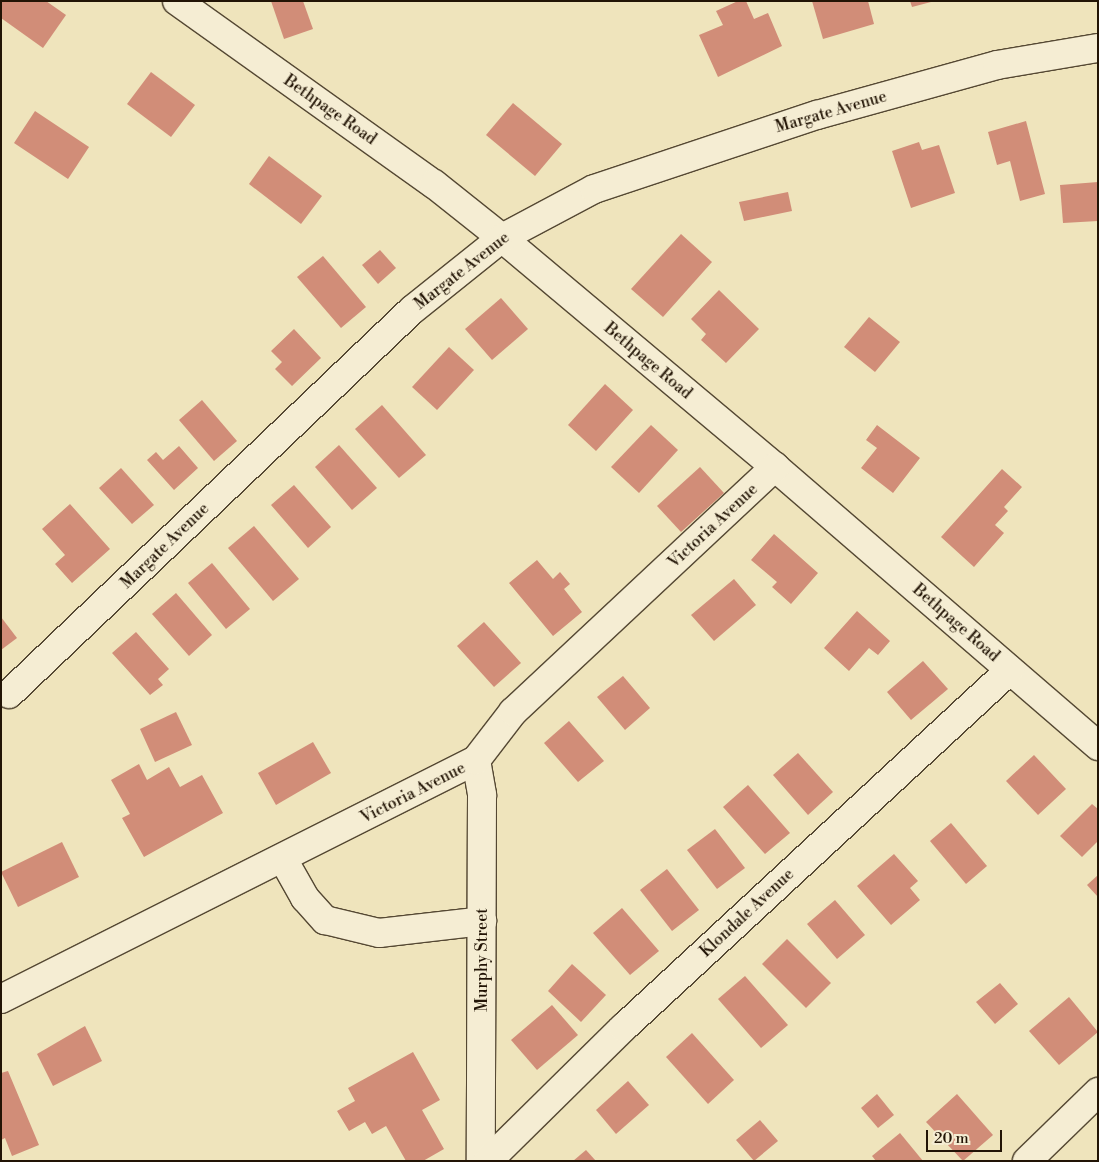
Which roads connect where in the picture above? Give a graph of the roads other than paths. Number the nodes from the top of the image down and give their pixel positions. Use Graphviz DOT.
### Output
graph roads {
  1 [pos="177,1"];
  2 [pos="1098,48"];
  3 [pos="502,238"];
  4 [pos="775,467"];
  5 [pos="1010,670"];
  6 [pos="10,694"];
  7 [pos="1098,746"];
  8 [pos="476,760"];
  9 [pos="283,859"];
  10 [pos="482,921"];
  11 [pos="1,999"];
  12 [pos="1098,1092"];
  13 [pos="481,1161"];
  14 [pos="488,1161"];
  15 [pos="1027,1161"];
  1 -- 3 [label="street, Bethpage Road"];
  2 -- 3 [label="street, Margate Avenue"];
  3 -- 4 [label="street, Bethpage Road"];
  3 -- 6 [label="street, Margate Avenue"];
  4 -- 5 [label="street, Bethpage Road"];
  4 -- 8 [label="street, Victoria Avenue"];
  5 -- 7 [label="street, Bethpage Road"];
  5 -- 14 [label="street, Klondale Avenue"];
  8 -- 9 [label="street, Victoria Avenue"];
  8 -- 10 [label="street, Murphy Street"];
  9 -- 10 [label="street"];
  9 -- 11 [label="street, Victoria Avenue"];
  10 -- 13 [label="street, Murphy Street"];
  12 -- 15 [label="street"];
}
